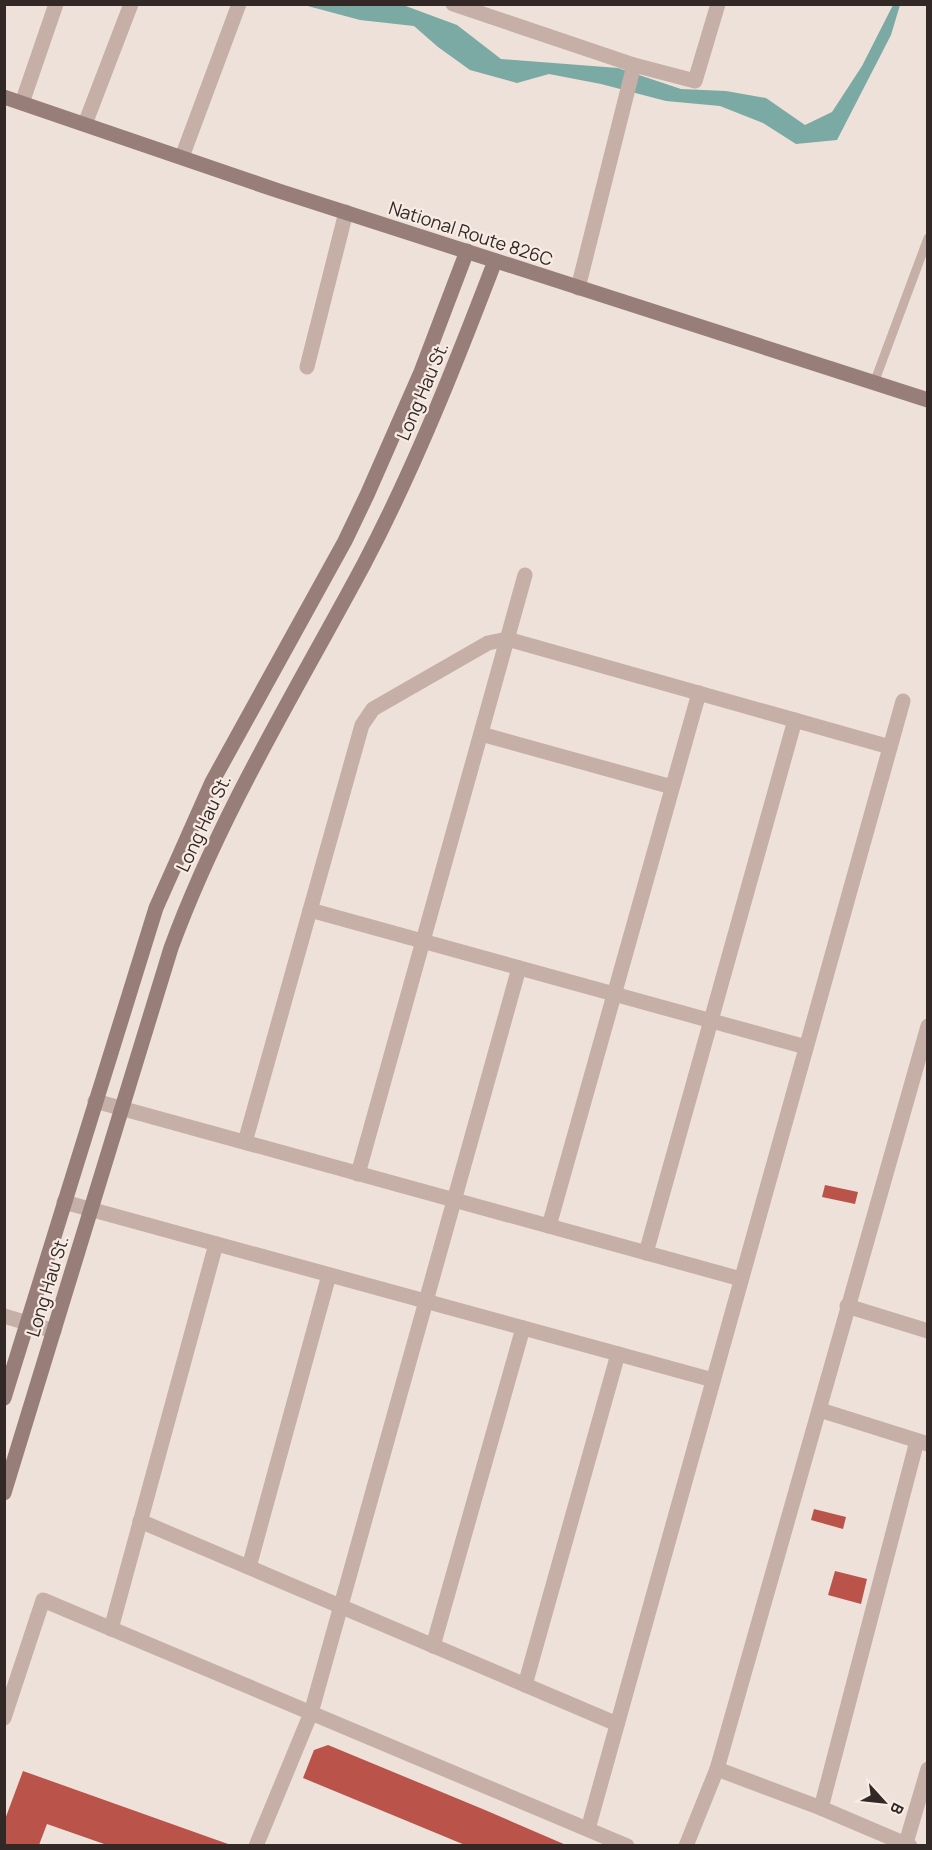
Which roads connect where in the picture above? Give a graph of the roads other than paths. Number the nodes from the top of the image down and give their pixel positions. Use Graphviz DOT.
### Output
graph roads {
  1 [pos="57,4"];
  2 [pos="131,4"];
  3 [pos="240,4"];
  4 [pos="453,4"];
  5 [pos="718,4"];
  6 [pos="634,69"];
  7 [pos="4,97"];
  8 [pos="22,103"];
  9 [pos="85,124"];
  10 [pos="182,157"];
  11 [pos="346,213"];
  12 [pos="927,238"];
  13 [pos="467,251"];
  14 [pos="495,261"];
  15 [pos="578,288"];
  16 [pos="307,367"];
  17 [pos="874,383"];
  18 [pos="927,400"];
  19 [pos="525,575"];
  20 [pos="507,639"];
  21 [pos="699,693"];
  22 [pos="903,700"];
  23 [pos="795,720"];
  24 [pos="481,734"];
  25 [pos="890,747"];
  26 [pos="672,788"];
  27 [pos="310,910"];
  28 [pos="423,941"];
  29 [pos="519,968"];
  30 [pos="614,994"];
  31 [pos="711,1021"];
  32 [pos="927,1026"];
  33 [pos="806,1047"];
  34 [pos="95,1101"];
  35 [pos="122,1108"];
  36 [pos="245,1142"];
  37 [pos="358,1174"];
  38 [pos="454,1200"];
  39 [pos="64,1202"];
  40 [pos="91,1209"];
  41 [pos="549,1226"];
  42 [pos="216,1244"];
  43 [pos="646,1253"];
  44 [pos="330,1275"];
  45 [pos="741,1279"];
  46 [pos="426,1301"];
  47 [pos="847,1306"];
  48 [pos="4,1316"];
  49 [pos="27,1323"];
  50 [pos="523,1328"];
  51 [pos="54,1331"];
  52 [pos="927,1331"];
  53 [pos="618,1354"];
  54 [pos="713,1380"];
  55 [pos="4,1398"];
  56 [pos="820,1410"];
  57 [pos="922,1442"];
  58 [pos="4,1493"];
  59 [pos="140,1521"];
  60 [pos="249,1567"];
  61 [pos="340,1606"];
  62 [pos="111,1629"];
  63 [pos="433,1646"];
  64 [pos="525,1685"];
  65 [pos="311,1713"];
  66 [pos="4,1718"];
  67 [pos="617,1724"];
  68 [pos="717,1769"];
  69 [pos="927,1769"];
  70 [pos="821,1808"];
  71 [pos="588,1829"];
  72 [pos="908,1844"];
  73 [pos="256,1845"];
  74 [pos="627,1845"];
  75 [pos="686,1845"];
  1 -- 8 [label="street"];
  2 -- 9 [label="street"];
  3 -- 10 [label="street"];
  4 -- 6 [label="street"];
  5 -- 6 [label="street"];
  6 -- 15 [label="street"];
  7 -- 8 [label="main road, National Route 826C"];
  8 -- 9 [label="main road, National Route 826C"];
  9 -- 10 [label="main road, National Route 826C"];
  10 -- 11 [label="main road, National Route 826C"];
  11 -- 13 [label="main road, National Route 826C"];
  11 -- 16 [label="street"];
  12 -- 17 [label="lane"];
  13 -- 14 [label="main road, National Route 826C"];
  13 -- 34 [label="main road, Long Hau St."];
  14 -- 15 [label="main road, National Route 826C"];
  14 -- 35 [label="main road, Long Hau St."];
  15 -- 17 [label="main road, National Route 826C"];
  17 -- 18 [label="main road, National Route 826C"];
  19 -- 20 [label="street"];
  20 -- 21 [label="street"];
  20 -- 24 [label="street"];
  20 -- 27 [label="street"];
  21 -- 23 [label="street"];
  21 -- 26 [label="street"];
  22 -- 25 [label="street"];
  23 -- 25 [label="street"];
  23 -- 31 [label="street"];
  24 -- 26 [label="street"];
  24 -- 28 [label="street"];
  25 -- 33 [label="street"];
  26 -- 30 [label="street"];
  27 -- 28 [label="street"];
  27 -- 36 [label="street"];
  28 -- 29 [label="street"];
  28 -- 37 [label="street"];
  29 -- 30 [label="street"];
  29 -- 38 [label="street"];
  30 -- 31 [label="street"];
  30 -- 41 [label="street"];
  31 -- 33 [label="street"];
  31 -- 43 [label="street"];
  32 -- 47 [label="street"];
  33 -- 45 [label="street"];
  34 -- 35 [label="street"];
  34 -- 39 [label="main road, Long Hau St."];
  35 -- 36 [label="street"];
  35 -- 40 [label="main road, Long Hau St."];
  36 -- 37 [label="street"];
  37 -- 38 [label="street"];
  38 -- 41 [label="street"];
  38 -- 46 [label="street"];
  39 -- 40 [label="street"];
  39 -- 49 [label="main road, Long Hau St."];
  40 -- 42 [label="street"];
  40 -- 51 [label="main road, Long Hau St."];
  41 -- 43 [label="street"];
  42 -- 44 [label="street"];
  42 -- 59 [label="street"];
  43 -- 45 [label="street"];
  44 -- 46 [label="street"];
  44 -- 60 [label="street"];
  45 -- 54 [label="street"];
  46 -- 50 [label="street"];
  46 -- 61 [label="street"];
  47 -- 52 [label="street"];
  47 -- 56 [label="street"];
  48 -- 49 [label="street"];
  49 -- 51 [label="street"];
  49 -- 55 [label="main road, Long Hau St."];
  50 -- 53 [label="street"];
  50 -- 63 [label="street"];
  51 -- 58 [label="main road, Long Hau St."];
  53 -- 54 [label="street"];
  53 -- 64 [label="street"];
  54 -- 67 [label="street"];
  56 -- 57 [label="street"];
  56 -- 68 [label="street"];
  57 -- 70 [label="street"];
  59 -- 60 [label="street"];
  59 -- 62 [label="street"];
  60 -- 61 [label="street"];
  61 -- 63 [label="street"];
  61 -- 65 [label="street"];
  62 -- 65 [label="street"];
  62 -- 66 [label="street"];
  63 -- 64 [label="street"];
  64 -- 67 [label="street"];
  65 -- 71 [label="street"];
  65 -- 73 [label="street"];
  67 -- 71 [label="street"];
  68 -- 70 [label="street"];
  68 -- 75 [label="street"];
  69 -- 72 [label="street"];
  70 -- 72 [label="street"];
  71 -- 74 [label="street"];
}
